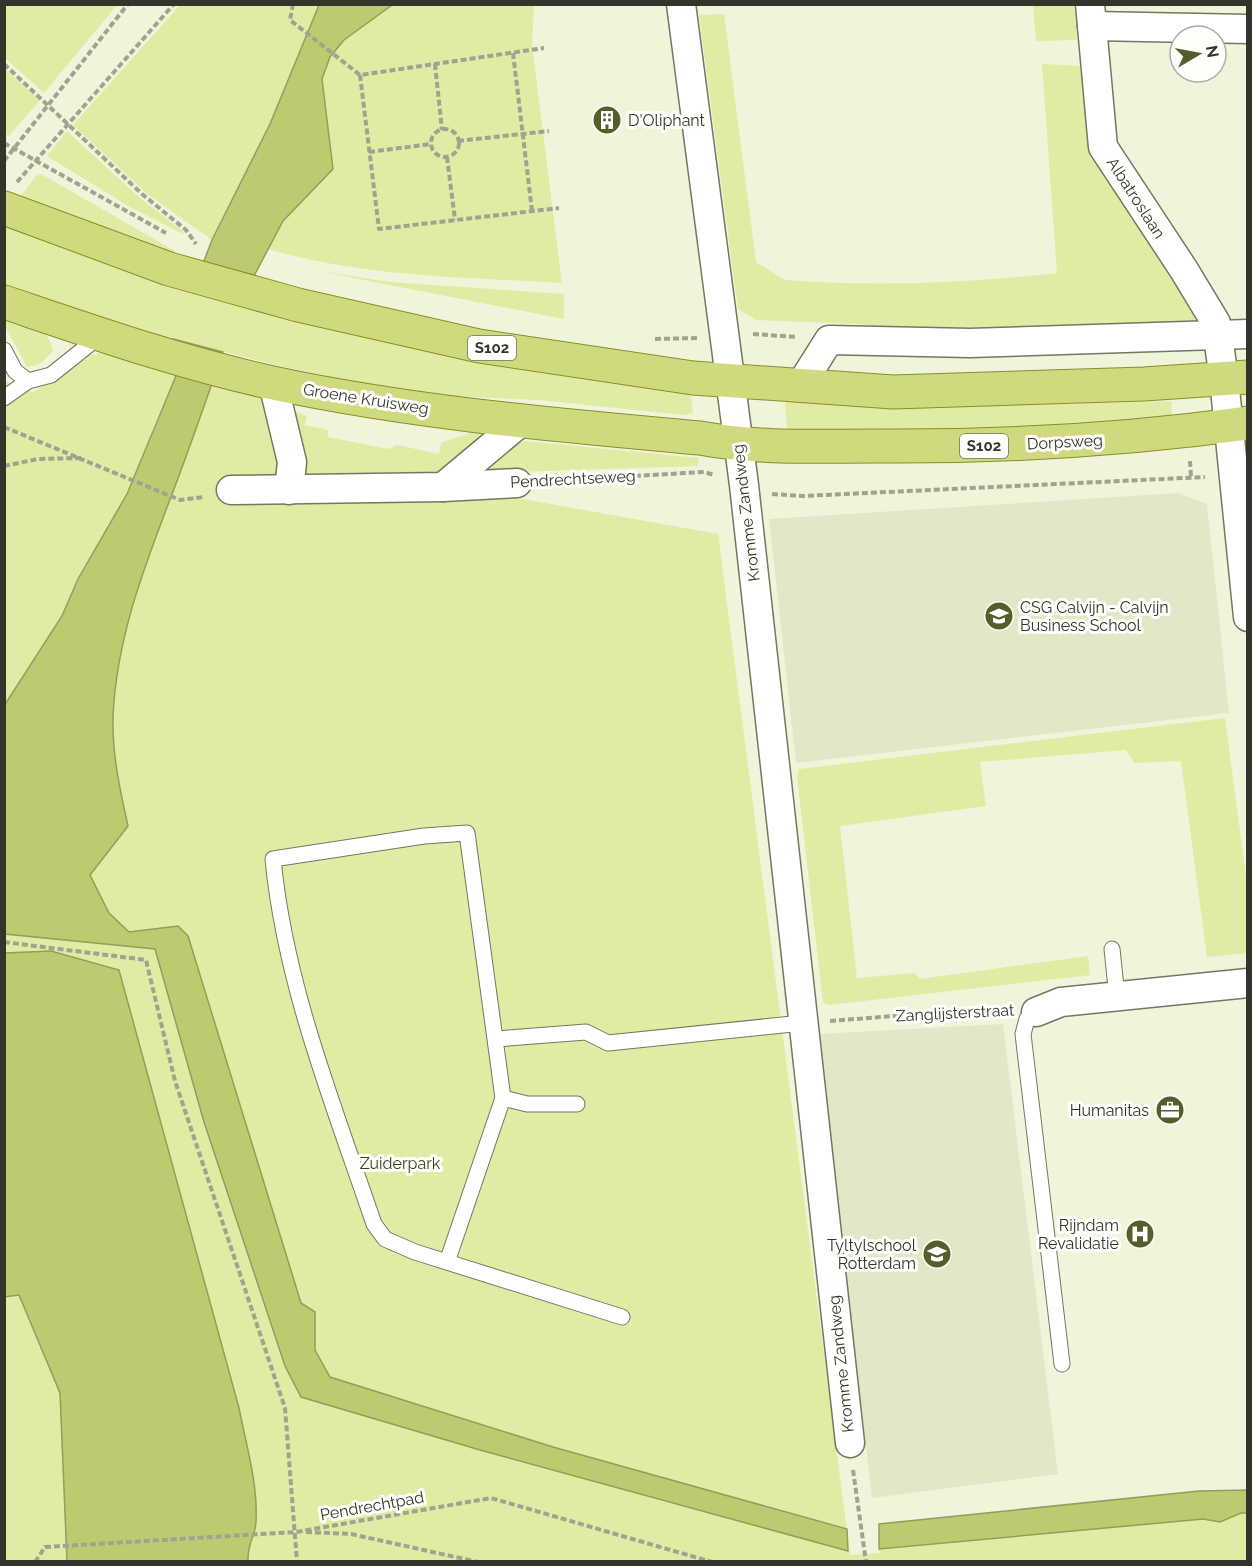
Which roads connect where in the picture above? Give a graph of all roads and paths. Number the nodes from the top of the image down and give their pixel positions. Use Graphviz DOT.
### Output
graph roads {
  1 [pos="128,4"];
  2 [pos="174,4"];
  3 [pos="293,4"];
  4 [pos="681,4"];
  5 [pos="1091,15"];
  6 [pos="1248,29"];
  7 [pos="544,48"];
  8 [pos="513,53"];
  9 [pos="4,64"];
  10 [pos="435,64"];
  11 [pos="360,75"];
  12 [pos="47,107"];
  13 [pos="66,124"];
  14 [pos="442,130"];
  15 [pos="549,131"];
  16 [pos="523,134"];
  17 [pos="458,141"];
  18 [pos="4,143"];
  19 [pos="431,144"];
  20 [pos="15,149"];
  21 [pos="369,152"];
  22 [pos="447,157"];
  23 [pos="35,160"];
  24 [pos="4,161"];
  25 [pos="8,198"];
  26 [pos="559,208"];
  27 [pos="532,211"];
  28 [pos="455,220"];
  29 [pos="170,235"];
  30 [pos="180,258"];
  31 [pos="4,302"];
  32 [pos="751,334"];
  33 [pos="1248,334"];
  34 [pos="101,335"];
  35 [pos="1218,335"];
  36 [pos="829,340"];
  37 [pos="4,350"];
  38 [pos="1236,378"];
  39 [pos="28,381"];
  40 [pos="730,381"];
  41 [pos="273,383"];
  42 [pos="800,386"];
  43 [pos="4,398"];
  44 [pos="523,420"];
  45 [pos="1238,424"];
  46 [pos="4,427"];
  47 [pos="738,445"];
  48 [pos="84,458"];
  49 [pos="4,466"];
  50 [pos="704,472"];
  51 [pos="1233,479"];
  52 [pos="517,483"];
  53 [pos="443,487"];
  54 [pos="231,490"];
  55 [pos="289,490"];
  56 [pos="772,494"];
  57 [pos="180,500"];
  58 [pos="1248,617"];
  59 [pos="4,942"];
  60 [pos="1112,949"];
  61 [pos="1248,983"];
  62 [pos="1116,997"];
  63 [pos="1036,1012"];
  64 [pos="802,1023"];
  65 [pos="496,1038"];
  66 [pos="503,1098"];
  67 [pos="577,1104"];
  68 [pos="447,1262"];
  69 [pos="622,1317"];
  70 [pos="1062,1364"];
  71 [pos="850,1443"];
  72 [pos="296,1532"];
  73 [pos="35,1562"];
  74 [pos="297,1562"];
  75 [pos="478,1562"];
  76 [pos="712,1562"];
  77 [pos="866,1562"];
  1 -- 12 [label="path"];
  2 -- 13 [label="path"];
  3 -- 11 [label="path"];
  4 -- 40 [label="street, Kromme Zandweg"];
  5 -- 6 [label="street"];
  5 -- 35 [label="street, Albatroslaan"];
  7 -- 8 [label="path"];
  8 -- 10 [label="path"];
  8 -- 16 [label="path"];
  9 -- 12 [label="path"];
  10 -- 11 [label="path"];
  10 -- 14 [label="path"];
  11 -- 21 [label="path"];
  12 -- 13 [label="path"];
  12 -- 20 [label="path"];
  13 -- 23 [label="path"];
  13 -- 30 [label="path"];
  14 -- 17 [label="path"];
  14 -- 19 [label="path"];
  15 -- 16 [label="path"];
  16 -- 17 [label="path"];
  16 -- 27 [label="path"];
  17 -- 22 [label="path"];
  18 -- 20 [label="path"];
  19 -- 21 [label="path"];
  19 -- 22 [label="path"];
  20 -- 23 [label="path"];
  20 -- 24 [label="path"];
  21 -- 28 [label="path"];
  22 -- 28 [label="path"];
  23 -- 25 [label="path"];
  23 -- 29 [label="path"];
  25 -- 30 [label="main road, S102"];
  26 -- 27 [label="path"];
  27 -- 28 [label="path"];
  30 -- 40 [label="main road, S102"];
  31 -- 34 [label="main road, Groene Kruisweg / S102"];
  32 -- 36 [label="path"];
  33 -- 35 [label="street"];
  34 -- 39 [label="lane"];
  34 -- 41 [label="main road, Groene Kruisweg / S102"];
  35 -- 36 [label="street"];
  35 -- 38 [label="street, Albatroslaan"];
  36 -- 42 [label="street"];
  37 -- 39 [label="lane"];
  38 -- 42 [label="main road, S102"];
  38 -- 45 [label="street, Albatroslaan"];
  39 -- 43 [label="lane"];
  40 -- 42 [label="main road, S102"];
  40 -- 47 [label="street, Kromme Zandweg"];
  41 -- 44 [label="main road, Groene Kruisweg / S102"];
  41 -- 55 [label="street"];
  44 -- 47 [label="main road, Groene Kruisweg / S102"];
  44 -- 53 [label="street"];
  45 -- 47 [label="main road, Dorpsweg / S102"];
  45 -- 51 [label="street, Albatroslaan"];
  46 -- 48 [label="path"];
  47 -- 64 [label="street, Kromme Zandweg"];
  48 -- 49 [label="path"];
  48 -- 57 [label="path"];
  50 -- 52 [label="path, Pendrechtseweg"];
  51 -- 56 [label="path"];
  51 -- 58 [label="street, Albatroslaan"];
  52 -- 53 [label="street, Pendrechtseweg"];
  53 -- 55 [label="street, Pendrechtseweg"];
  54 -- 55 [label="street, Pendrechtseweg"];
  59 -- 72 [label="path"];
  60 -- 62 [label="lane"];
  61 -- 62 [label="street, Zanglijsterstraat"];
  62 -- 63 [label="street, Zanglijsterstraat"];
  63 -- 64 [label="path, Zanglijsterstraat"];
  63 -- 70 [label="lane"];
  64 -- 65 [label="lane"];
  64 -- 71 [label="street, Kromme Zandweg"];
  65 -- 66 [label="lane"];
  65 -- 68 [label="lane"];
  66 -- 67 [label="lane"];
  66 -- 68 [label="lane"];
  68 -- 69 [label="lane"];
  71 -- 77 [label="path, Kromme Zandweg"];
  72 -- 73 [label="path, Pendrechtpad"];
  72 -- 74 [label="path"];
  72 -- 75 [label="path"];
  72 -- 76 [label="path, Pendrechtpad"];
}
